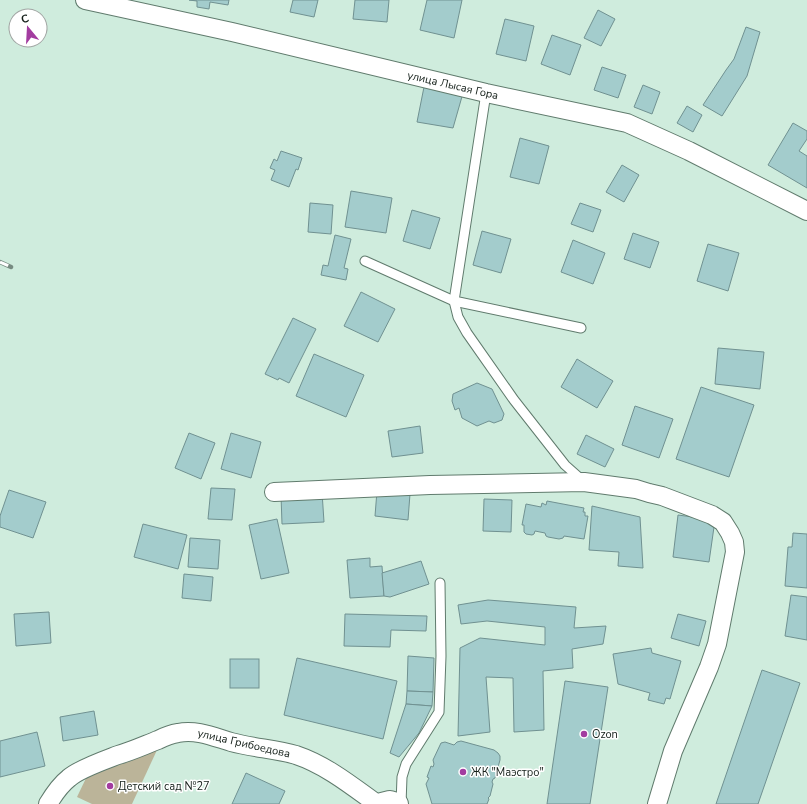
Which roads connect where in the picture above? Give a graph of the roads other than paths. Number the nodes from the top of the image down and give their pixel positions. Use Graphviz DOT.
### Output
graph roads {
  1 [pos="85,0"];
  2 [pos="486,94"];
  3 [pos="807,211"];
  4 [pos="366,261"];
  5 [pos="454,301"];
  6 [pos="581,328"];
  7 [pos="584,482"];
  8 [pos="274,492"];
  9 [pos="440,583"];
  10 [pos="48,804"];
  11 [pos="377,804"];
  12 [pos="382,804"];
  13 [pos="397,804"];
  14 [pos="401,804"];
  15 [pos="657,804"];
  1 -- 2 [label="street, улица Лысая Гора"];
  2 -- 3 [label="street, улица Лысая Гора"];
  2 -- 5 [label="lane"];
  4 -- 5 [label="lane"];
  5 -- 6 [label="lane"];
  5 -- 7 [label="lane"];
  7 -- 8 [label="street"];
  7 -- 15 [label="street"];
  9 -- 14 [label="lane"];
  10 -- 11 [label="street, улица Грибоедова"];
  12 -- 13 [label="street"];
}
